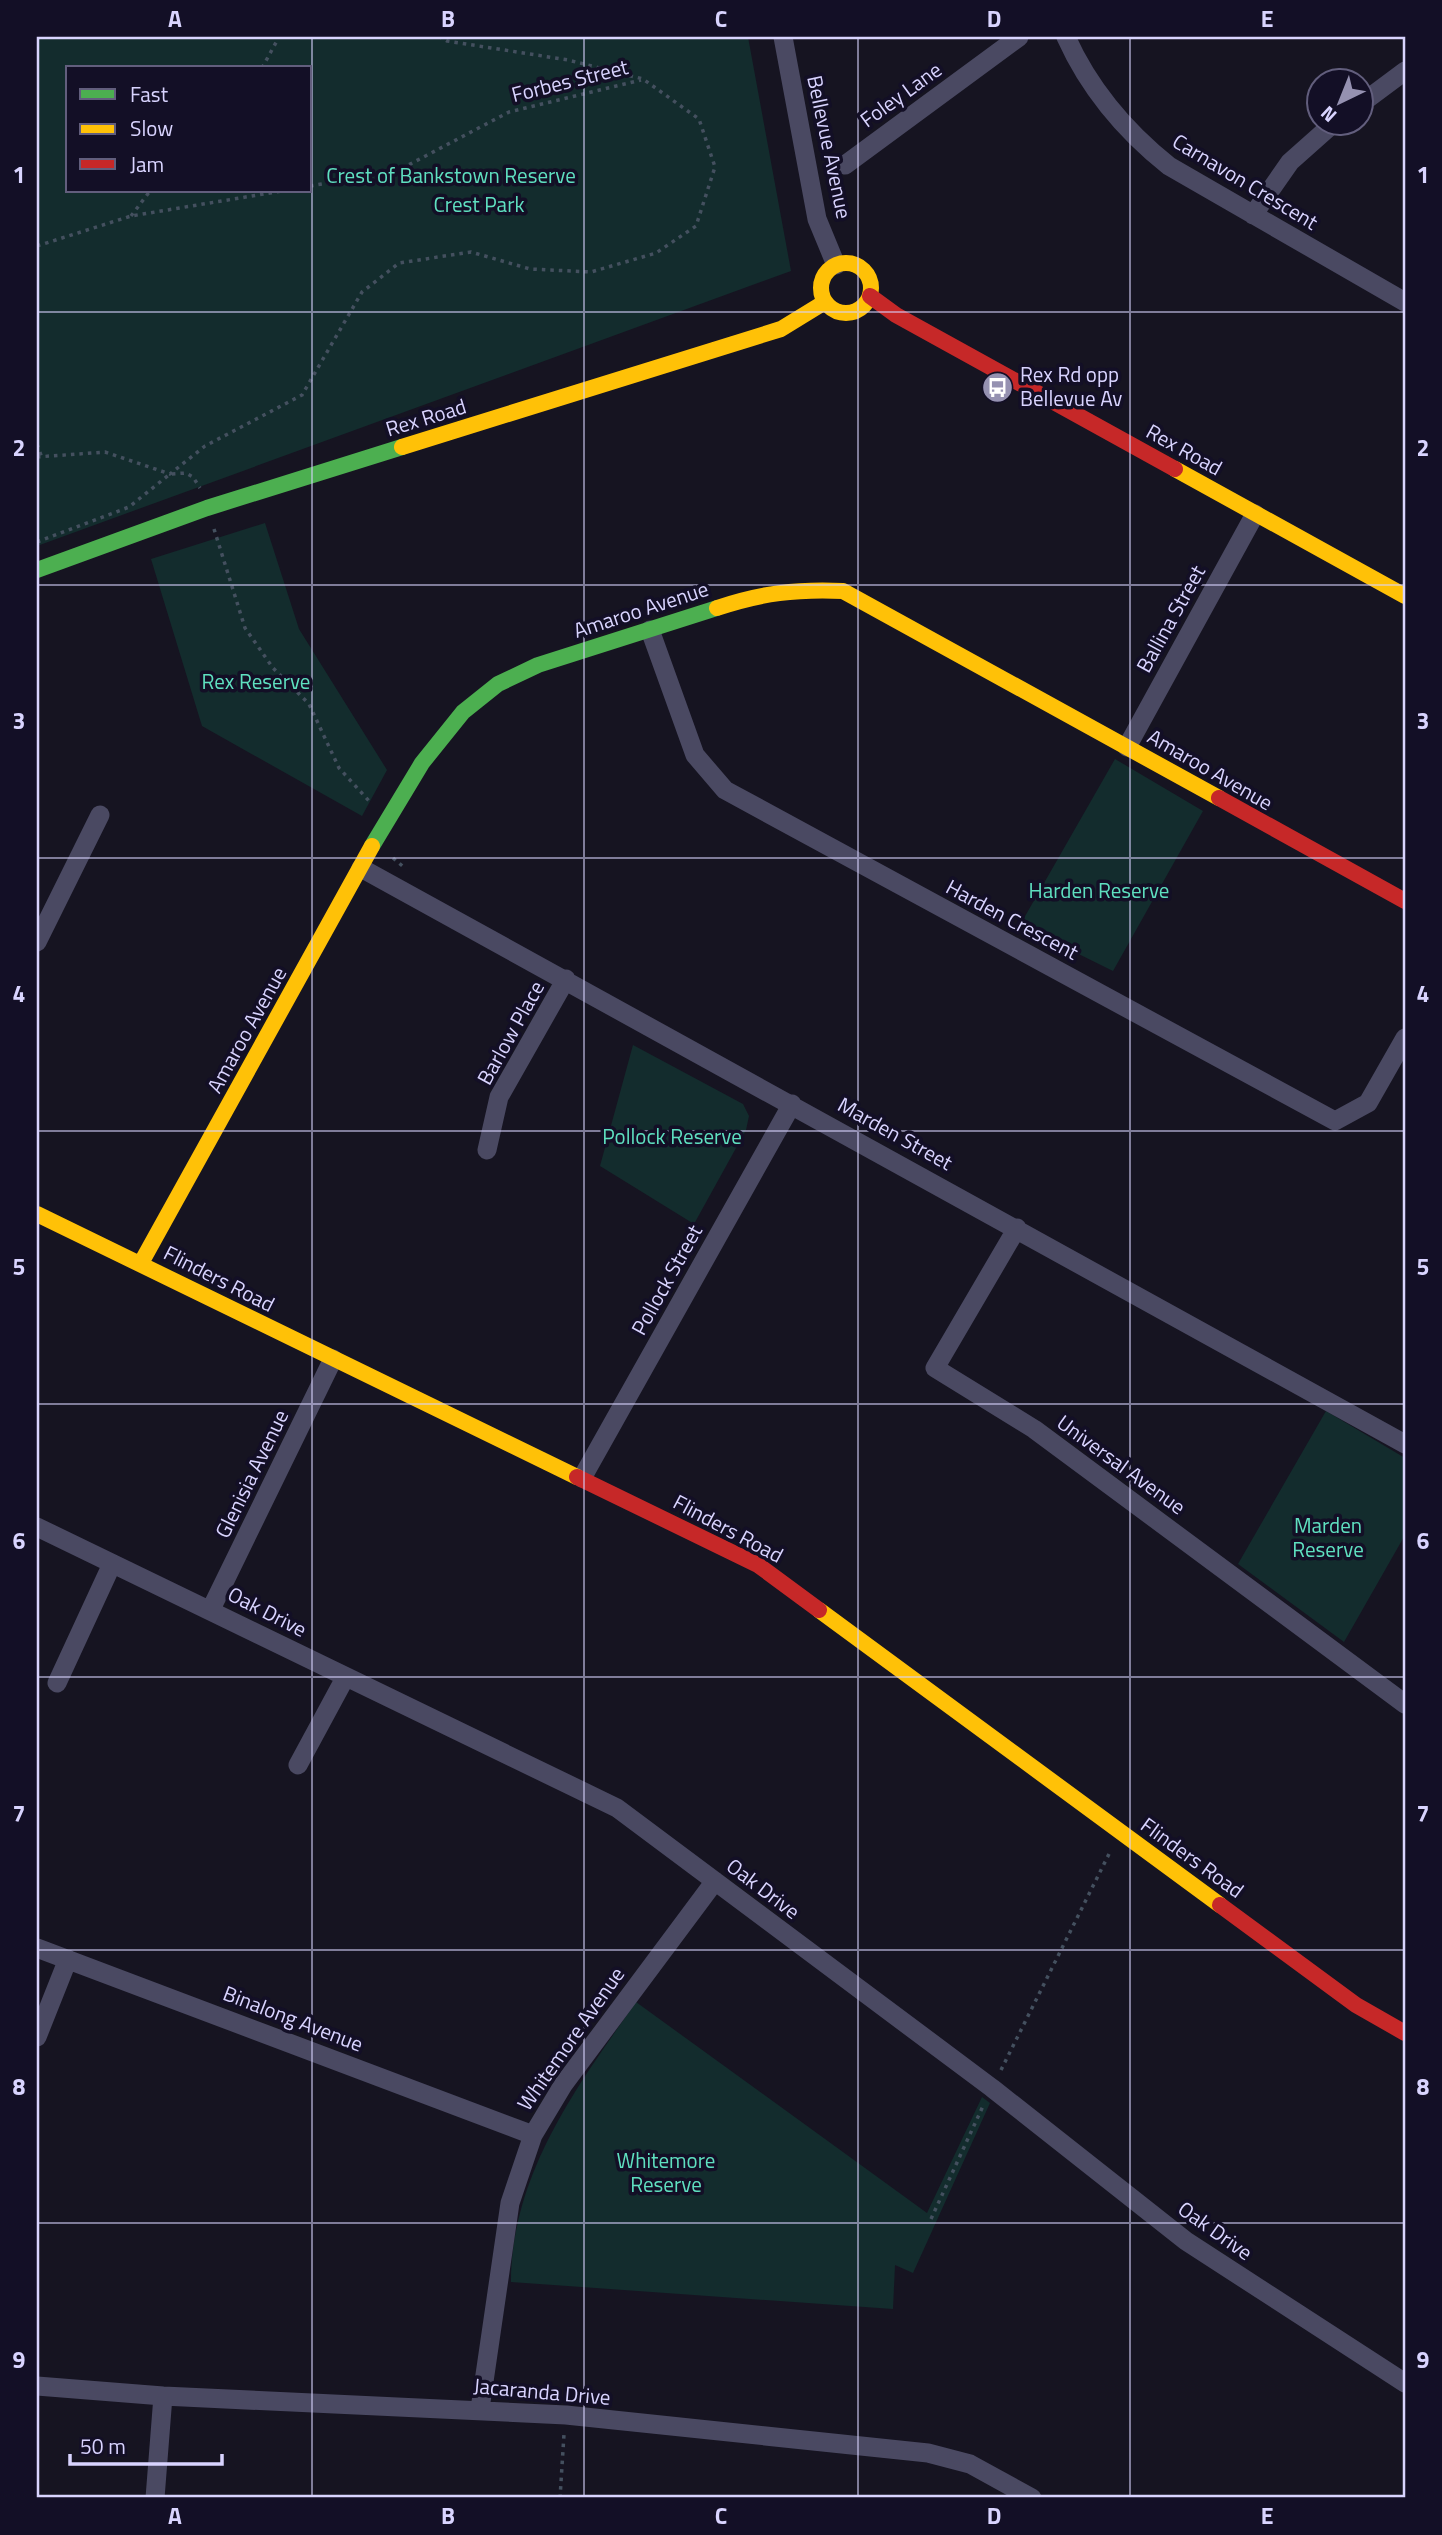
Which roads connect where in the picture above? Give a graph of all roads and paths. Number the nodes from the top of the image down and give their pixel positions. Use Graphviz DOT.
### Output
graph roads {
  1 [pos="279,37"];
  2 [pos="440,37"];
  3 [pos="783,37"];
  4 [pos="1019,37"];
  5 [pos="1066,37"];
  6 [pos="263,66"];
  7 [pos="1405,71"];
  8 [pos="643,79"];
  9 [pos="1376,93"];
  10 [pos="1319,136"];
  11 [pos="845,165"];
  12 [pos="312,186"];
  13 [pos="149,192"];
  14 [pos="276,192"];
  15 [pos="1253,215"];
  16 [pos="131,216"];
  17 [pos="37,246"];
  18 [pos="836,265"];
  19 [pos="870,296"];
  20 [pos="825,302"];
  21 [pos="1405,302"];
  22 [pos="37,444"];
  23 [pos="39,458"];
  24 [pos="170,474"];
  25 [pos="200,489"];
  26 [pos="1255,514"];
  27 [pos="213,527"];
  28 [pos="37,542"];
  29 [pos="37,570"];
  30 [pos="1405,596"];
  31 [pos="650,630"];
  32 [pos="1127,747"];
  33 [pos="379,809"];
  34 [pos="100,814"];
  35 [pos="361,867"];
  36 [pos="1405,901"];
  37 [pos="37,942"];
  38 [pos="566,979"];
  39 [pos="1405,1038"];
  40 [pos="793,1104"];
  41 [pos="487,1150"];
  42 [pos="37,1214"];
  43 [pos="1017,1228"];
  44 [pos="141,1263"];
  45 [pos="333,1359"];
  46 [pos="1405,1444"];
  47 [pos="582,1478"];
  48 [pos="37,1527"];
  49 [pos="112,1564"];
  50 [pos="211,1609"];
  51 [pos="345,1678"];
  52 [pos="57,1682"];
  53 [pos="1405,1704"];
  54 [pos="298,1765"];
  55 [pos="1111,1849"];
  56 [pos="715,1881"];
  57 [pos="37,1948"];
  58 [pos="68,1959"];
  59 [pos="1405,2033"];
  60 [pos="37,2037"];
  61 [pos="998,2075"];
  62 [pos="986,2101"];
  63 [pos="533,2134"];
  64 [pos="931,2219"];
  65 [pos="1405,2383"];
  66 [pos="37,2386"];
  67 [pos="163,2396"];
  68 [pos="480,2409"];
  69 [pos="566,2416"];
  70 [pos="155,2498"];
  71 [pos="560,2498"];
  72 [pos="1032,2498"];
  1 -- 6 [label="path"];
  2 -- 8 [label="path"];
  3 -- 18 [label="street, Bellevue Avenue"];
  4 -- 11 [label="street, Foley Lane"];
  5 -- 15 [label="street, Carnavon Crescent"];
  7 -- 9 [label="street"];
  8 -- 12 [label="path, Forbes Street"];
  8 -- 24 [label="path"];
  10 -- 15 [label="street"];
  13 -- 16 [label="path"];
  14 -- 16 [label="path"];
  15 -- 21 [label="street, Carnavon Crescent"];
  16 -- 17 [label="path"];
  18 -- 19 [label="street"];
  18 -- 20 [label="street"];
  19 -- 20 [label="street"];
  19 -- 26 [label="street, Rex Road"];
  20 -- 29 [label="street, Rex Road"];
  22 -- 23 [label="path"];
  23 -- 24 [label="path"];
  24 -- 25 [label="path"];
  24 -- 28 [label="path"];
  26 -- 30 [label="street, Rex Road"];
  26 -- 32 [label="street, Ballina Street"];
  27 -- 33 [label="path"];
  31 -- 32 [label="street, Amaroo Avenue"];
  31 -- 35 [label="street, Amaroo Avenue"];
  31 -- 39 [label="street, Harden Crescent"];
  32 -- 36 [label="street, Amaroo Avenue"];
  34 -- 37 [label="street"];
  35 -- 38 [label="street, Marden Street"];
  35 -- 44 [label="street, Amaroo Avenue"];
  38 -- 40 [label="street, Marden Street"];
  38 -- 41 [label="street, Barlow Place"];
  40 -- 43 [label="street, Marden Street"];
  40 -- 47 [label="street, Pollock Street"];
  42 -- 44 [label="street, Flinders Road"];
  43 -- 46 [label="street, Marden Street"];
  43 -- 53 [label="street, Universal Avenue"];
  44 -- 45 [label="street, Flinders Road"];
  45 -- 47 [label="street, Flinders Road"];
  45 -- 50 [label="street, Glenisia Avenue"];
  47 -- 59 [label="street, Flinders Road"];
  48 -- 49 [label="street, Oak Drive"];
  49 -- 50 [label="street, Oak Drive"];
  49 -- 52 [label="street"];
  50 -- 51 [label="street, Oak Drive"];
  51 -- 54 [label="street"];
  51 -- 56 [label="street, Oak Drive"];
  55 -- 61 [label="path"];
  56 -- 63 [label="street, Whitemore Avenue"];
  56 -- 65 [label="street, Oak Drive"];
  57 -- 58 [label="street, Binalong Avenue"];
  58 -- 60 [label="street"];
  58 -- 63 [label="street, Binalong Avenue"];
  62 -- 64 [label="path"];
  63 -- 68 [label="street, Whitemore Avenue"];
  66 -- 67 [label="street, Jacaranda Drive"];
  67 -- 68 [label="street, Jacaranda Drive"];
  67 -- 70 [label="street"];
  68 -- 69 [label="street, Jacaranda Drive"];
  69 -- 71 [label="path"];
  69 -- 72 [label="street, Jacaranda Drive"];
}
